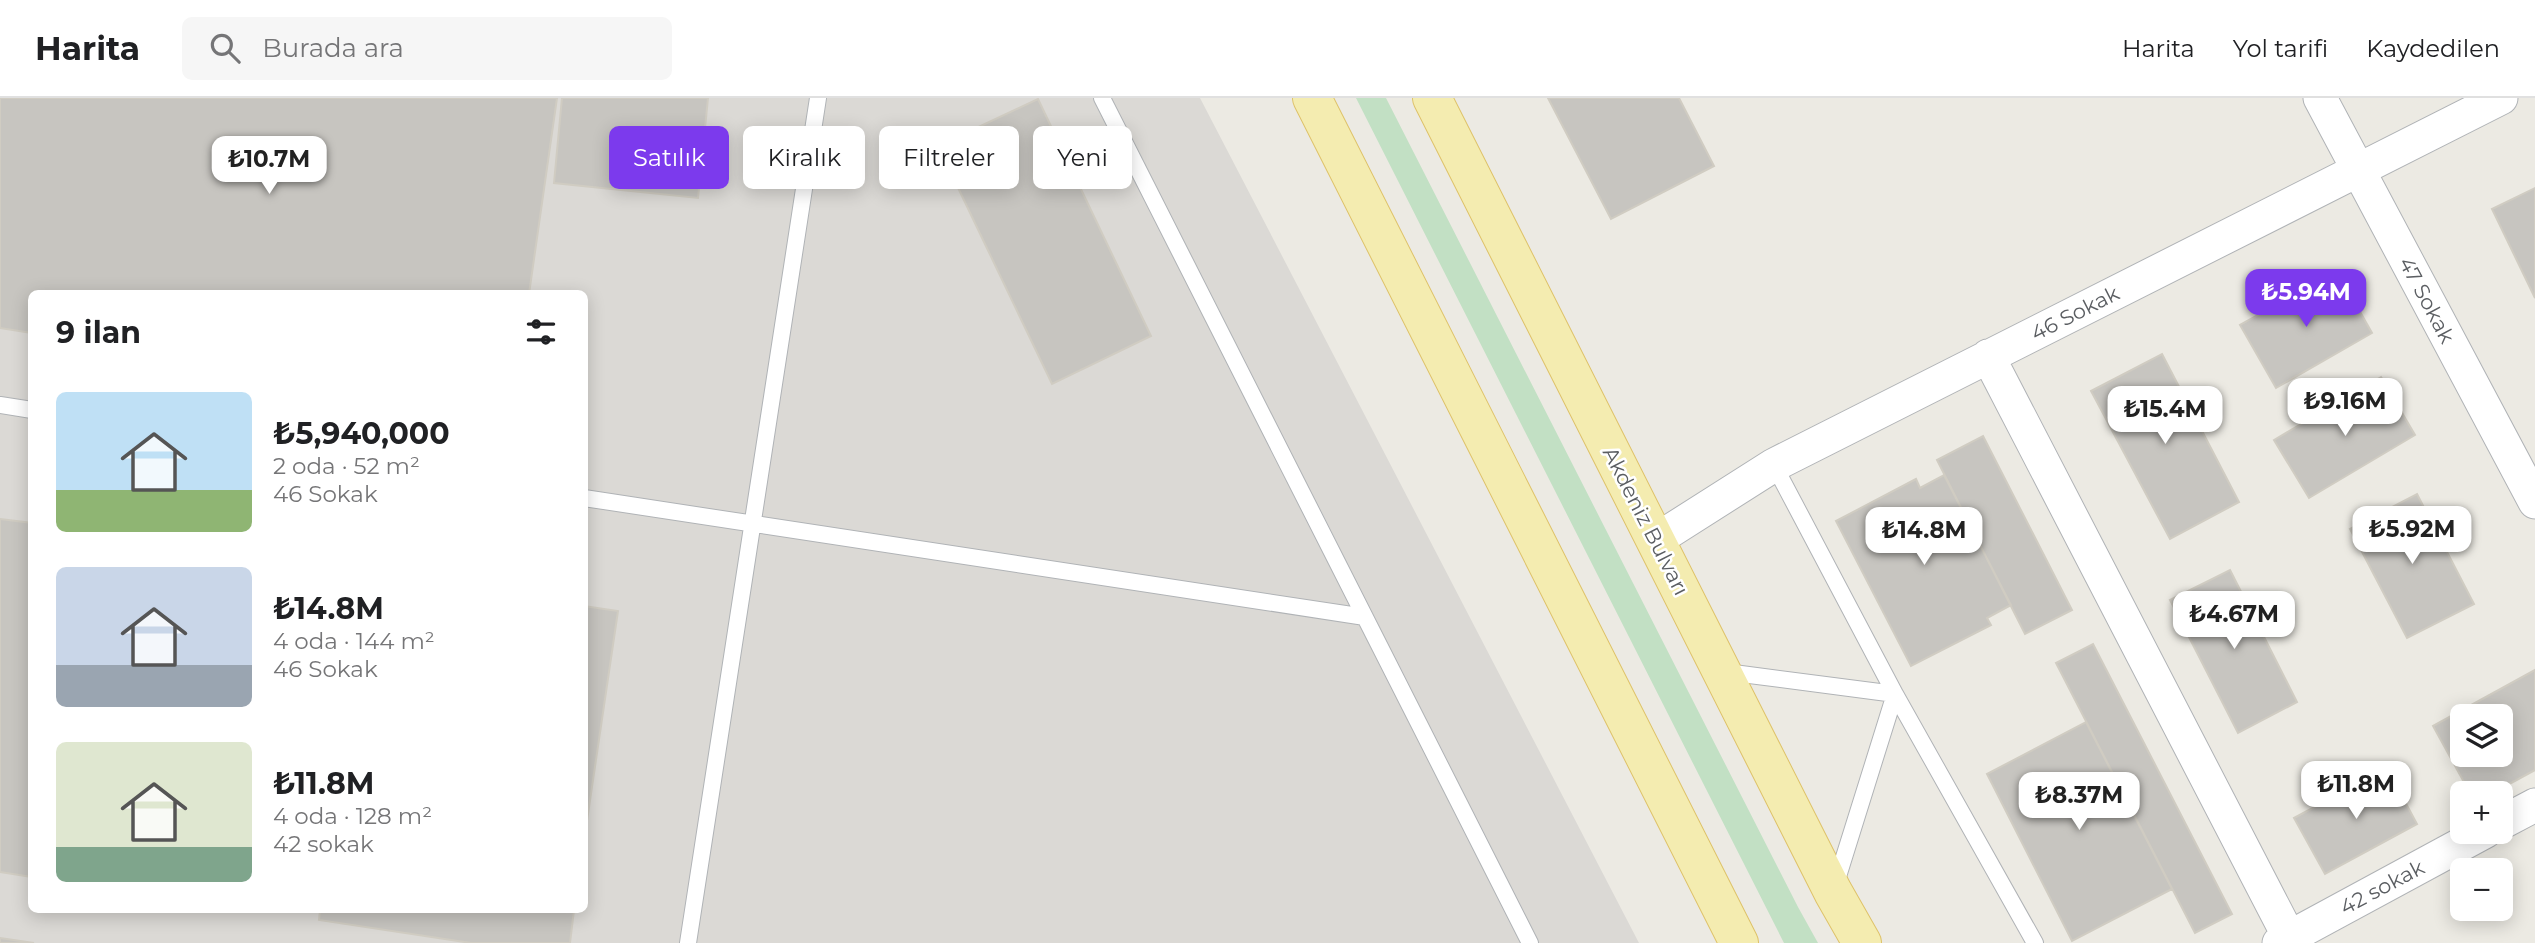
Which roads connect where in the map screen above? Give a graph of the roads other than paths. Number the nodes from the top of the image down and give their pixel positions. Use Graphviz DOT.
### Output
graph roads {
  1 [pos="818,98"];
  2 [pos="1102,98"];
  3 [pos="1312,98"];
  4 [pos="1432,98"];
  5 [pos="2320,98"];
  6 [pos="2501,98"];
  7 [pos="2358,171"];
  8 [pos="1988,356"];
  9 [pos="0,405"];
  10 [pos="28,409"];
  11 [pos="1774,466"];
  12 [pos="588,499"];
  13 [pos="2535,502"];
  14 [pos="751,524"];
  15 [pos="1656,540"];
  16 [pos="1365,618"];
  17 [pos="1724,672"];
  18 [pos="1895,694"];
  19 [pos="2535,804"];
  20 [pos="2513,816"];
  21 [pos="2462,844"];
  22 [pos="1833,892"];
  23 [pos="2284,940"];
  24 [pos="688,943"];
  25 [pos="1531,943"];
  26 [pos="1739,943"];
  27 [pos="1862,943"];
  28 [pos="2035,943"];
  1 -- 14 [label="lane"];
  2 -- 16 [label="lane"];
  3 -- 26 [label="main road"];
  4 -- 15 [label="main road, Akdeniz Bulvarı"];
  5 -- 7 [label="street, 47 Sokak"];
  6 -- 7 [label="street, 46 Sokak"];
  7 -- 8 [label="street, 46 Sokak"];
  7 -- 13 [label="street, 47 Sokak"];
  8 -- 11 [label="street, 46 Sokak"];
  8 -- 23 [label="street"];
  9 -- 10 [label="lane"];
  11 -- 15 [label="street, 46 Sokak"];
  11 -- 18 [label="lane"];
  12 -- 14 [label="lane"];
  14 -- 16 [label="lane"];
  14 -- 24 [label="lane"];
  15 -- 17 [label="main road, Akdeniz Bulvarı"];
  16 -- 25 [label="lane"];
  17 -- 18 [label="lane"];
  17 -- 22 [label="main road, Akdeniz Bulvarı"];
  18 -- 22 [label="lane"];
  18 -- 28 [label="lane"];
  19 -- 20 [label="street"];
  21 -- 23 [label="street, 42 sokak"];
  22 -- 27 [label="main road, Akdeniz Bulvarı"];
}
